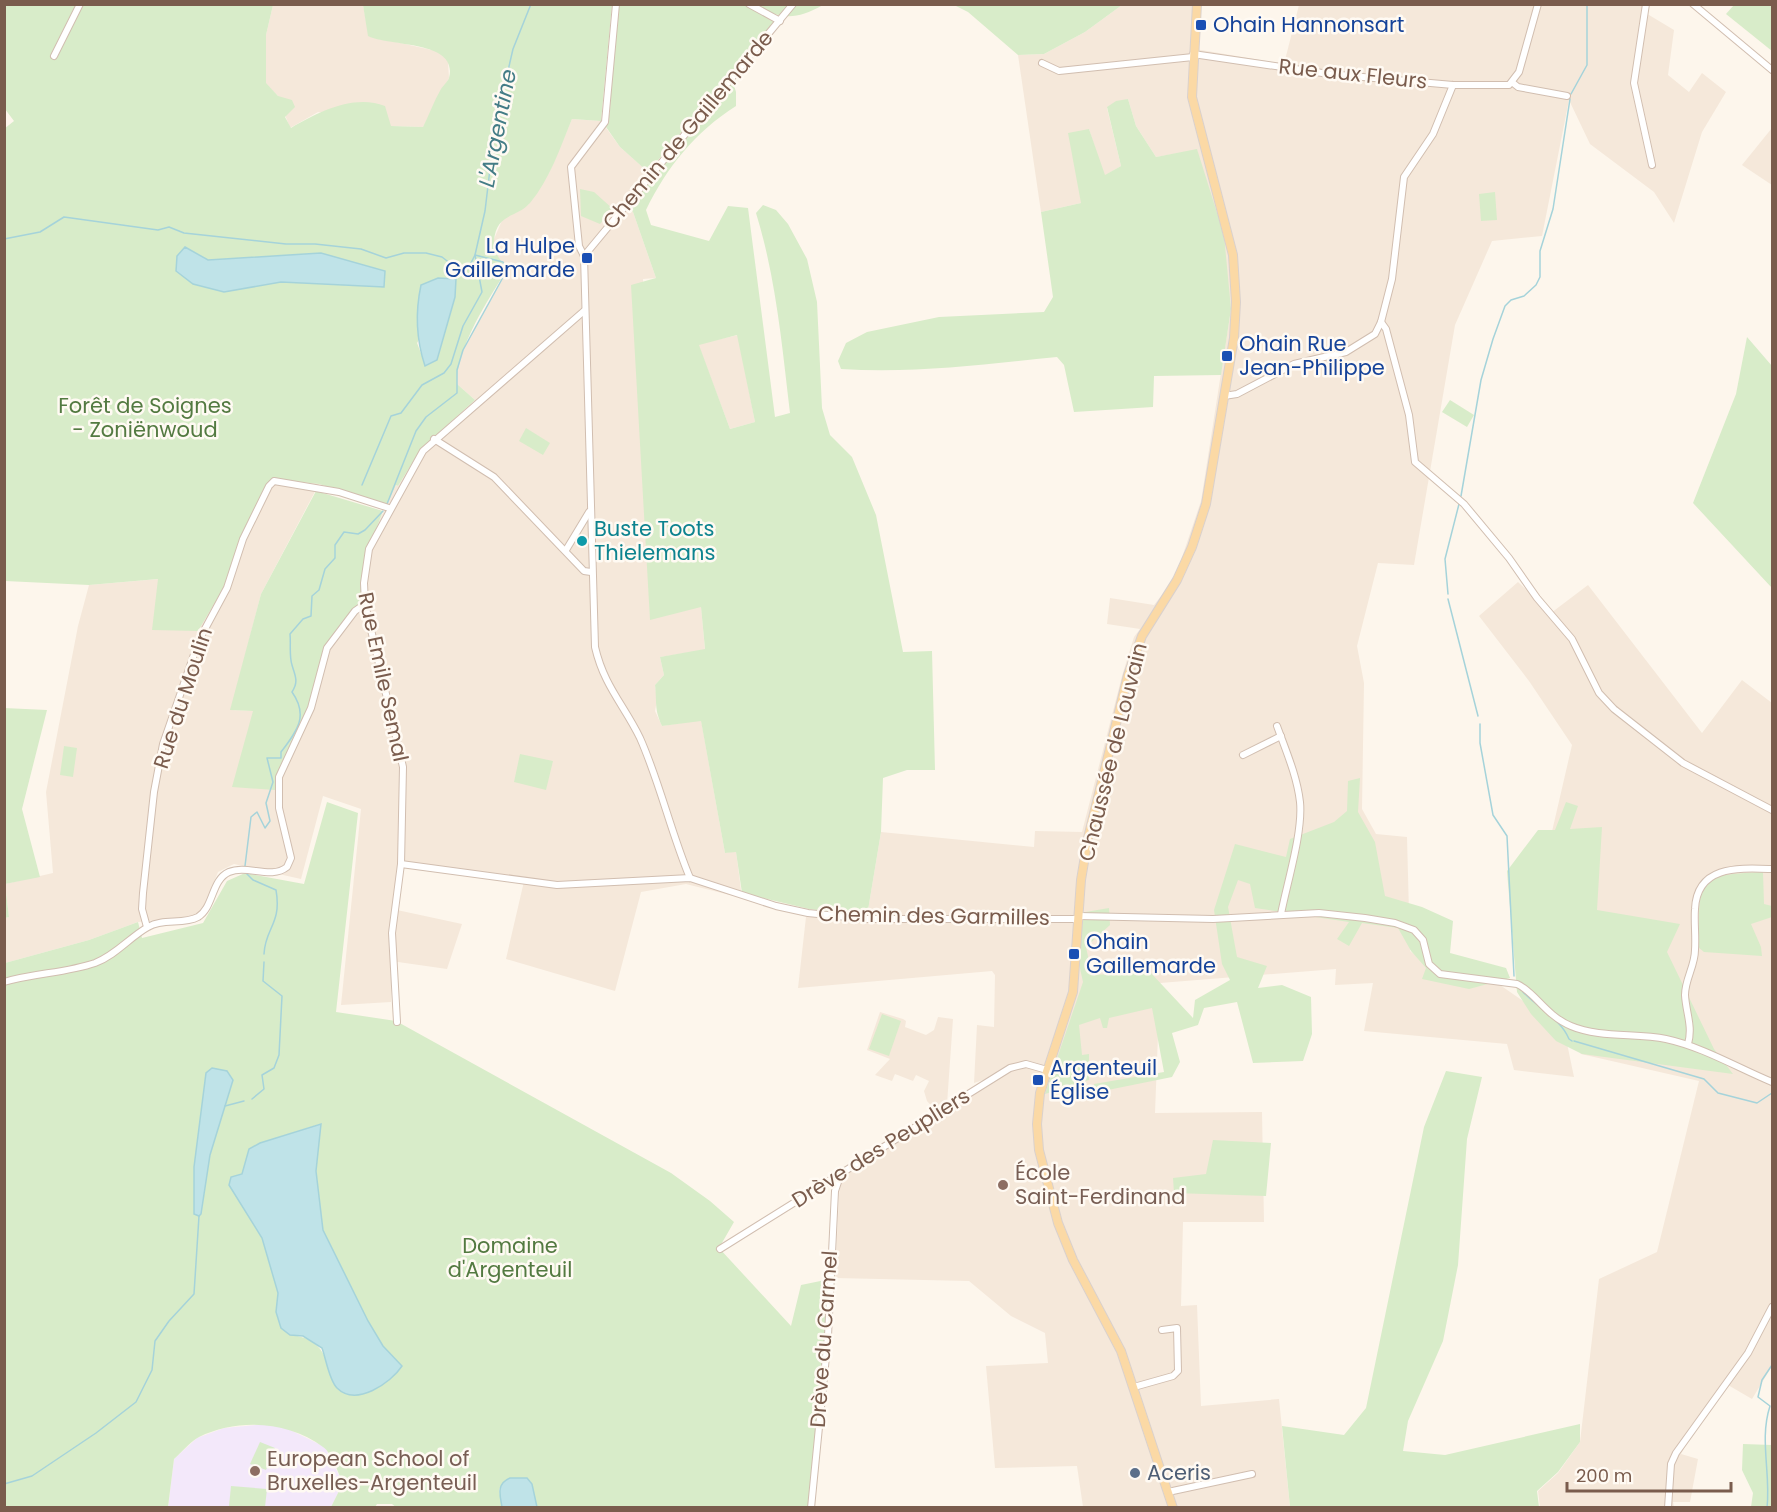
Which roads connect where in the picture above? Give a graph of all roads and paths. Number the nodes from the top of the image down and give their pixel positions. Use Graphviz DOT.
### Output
graph roads {
  1 [pos="80,4"];
  2 [pos="616,4"];
  3 [pos="748,4"];
  4 [pos="793,4"];
  5 [pos="1197,4"];
  6 [pos="1538,4"];
  7 [pos="1646,4"];
  8 [pos="1693,4"];
  9 [pos="780,21"];
  10 [pos="1193,55"];
  11 [pos="54,56"];
  12 [pos="1042,63"];
  13 [pos="1773,70"];
  14 [pos="1513,83"];
  15 [pos="1453,85"];
  16 [pos="1567,96"];
  17 [pos="1652,165"];
  18 [pos="584,256"];
  19 [pos="584,311"];
  20 [pos="1381,322"];
  21 [pos="1224,396"];
  22 [pos="434,439"];
  23 [pos="389,508"];
  24 [pos="589,512"];
  25 [pos="566,550"];
  26 [pos="591,572"];
  27 [pos="365,604"];
  28 [pos="1277,726"];
  29 [pos="1281,736"];
  30 [pos="1244,755"];
  31 [pos="1773,810"];
  32 [pos="401,864"];
  33 [pos="1773,869"];
  34 [pos="690,878"];
  35 [pos="1281,914"];
  36 [pos="1078,917"];
  37 [pos="147,927"];
  38 [pos="4,982"];
  39 [pos="397,1022"];
  40 [pos="1688,1044"];
  41 [pos="1047,1070"];
  42 [pos="1773,1082"];
  43 [pos="842,1172"];
  44 [pos="1049,1190"];
  45 [pos="1040,1194"];
  46 [pos="720,1249"];
  47 [pos="1773,1307"];
  48 [pos="1162,1330"];
  49 [pos="1134,1387"];
  50 [pos="1252,1474"];
  51 [pos="1168,1492"];
  52 [pos="811,1508"];
  53 [pos="1173,1508"];
  54 [pos="1668,1508"];
  1 -- 11 [label="street"];
  2 -- 18 [label="street"];
  3 -- 9 [label="street"];
  4 -- 9 [label="street, Chemin de Gaillemarde"];
  5 -- 10 [label="main road, Chaussée de Louvain"];
  6 -- 14 [label="street"];
  7 -- 17 [label="street"];
  8 -- 13 [label="street"];
  9 -- 18 [label="street, Chemin de Gaillemarde"];
  10 -- 12 [label="street, Rue aux Fleurs"];
  10 -- 15 [label="street, Rue aux Fleurs"];
  10 -- 21 [label="main road, Chaussée de Louvain"];
  14 -- 15 [label="street, Rue aux Fleurs"];
  14 -- 16 [label="street, Rue aux Fleurs"];
  15 -- 20 [label="street"];
  18 -- 19 [label="street"];
  19 -- 22 [label="street, Rue Emile Semal"];
  19 -- 24 [label="street"];
  20 -- 21 [label="street"];
  20 -- 31 [label="street"];
  21 -- 36 [label="main road, Chaussée de Louvain"];
  22 -- 23 [label="street, Rue Emile Semal"];
  22 -- 25 [label="street"];
  23 -- 27 [label="street, Rue Emile Semal"];
  23 -- 37 [label="street, Rue du Moulin"];
  24 -- 25 [label="street"];
  24 -- 26 [label="street"];
  25 -- 26 [label="street"];
  26 -- 34 [label="street"];
  27 -- 32 [label="street, Rue Emile Semal"];
  27 -- 37 [label="street"];
  28 -- 29 [label="street"];
  29 -- 30 [label="street"];
  29 -- 35 [label="street"];
  32 -- 34 [label="street, Chemin des Garmilles"];
  32 -- 39 [label="street, Rue Emile Semal"];
  33 -- 40 [label="street"];
  34 -- 36 [label="street, Chemin des Garmilles"];
  35 -- 36 [label="street, Chemin des Garmilles"];
  35 -- 40 [label="street, Chemin des Garmilles"];
  36 -- 41 [label="main road, Chaussée de Louvain"];
  37 -- 38 [label="street"];
  40 -- 42 [label="street, Chemin des Garmilles"];
  41 -- 43 [label="street, Drève des Peupliers"];
  41 -- 44 [label="main road, Chaussée de Louvain"];
  43 -- 46 [label="street, Drève des Peupliers"];
  43 -- 52 [label="street, Drève du Carmel"];
  44 -- 45 [label="street"];
  44 -- 49 [label="main road, Chaussée de Louvain"];
  47 -- 54 [label="street"];
  48 -- 49 [label="street"];
  49 -- 51 [label="main road, Chaussée de Louvain"];
  50 -- 51 [label="street"];
  51 -- 53 [label="main road, Chaussée de Louvain"];
}
